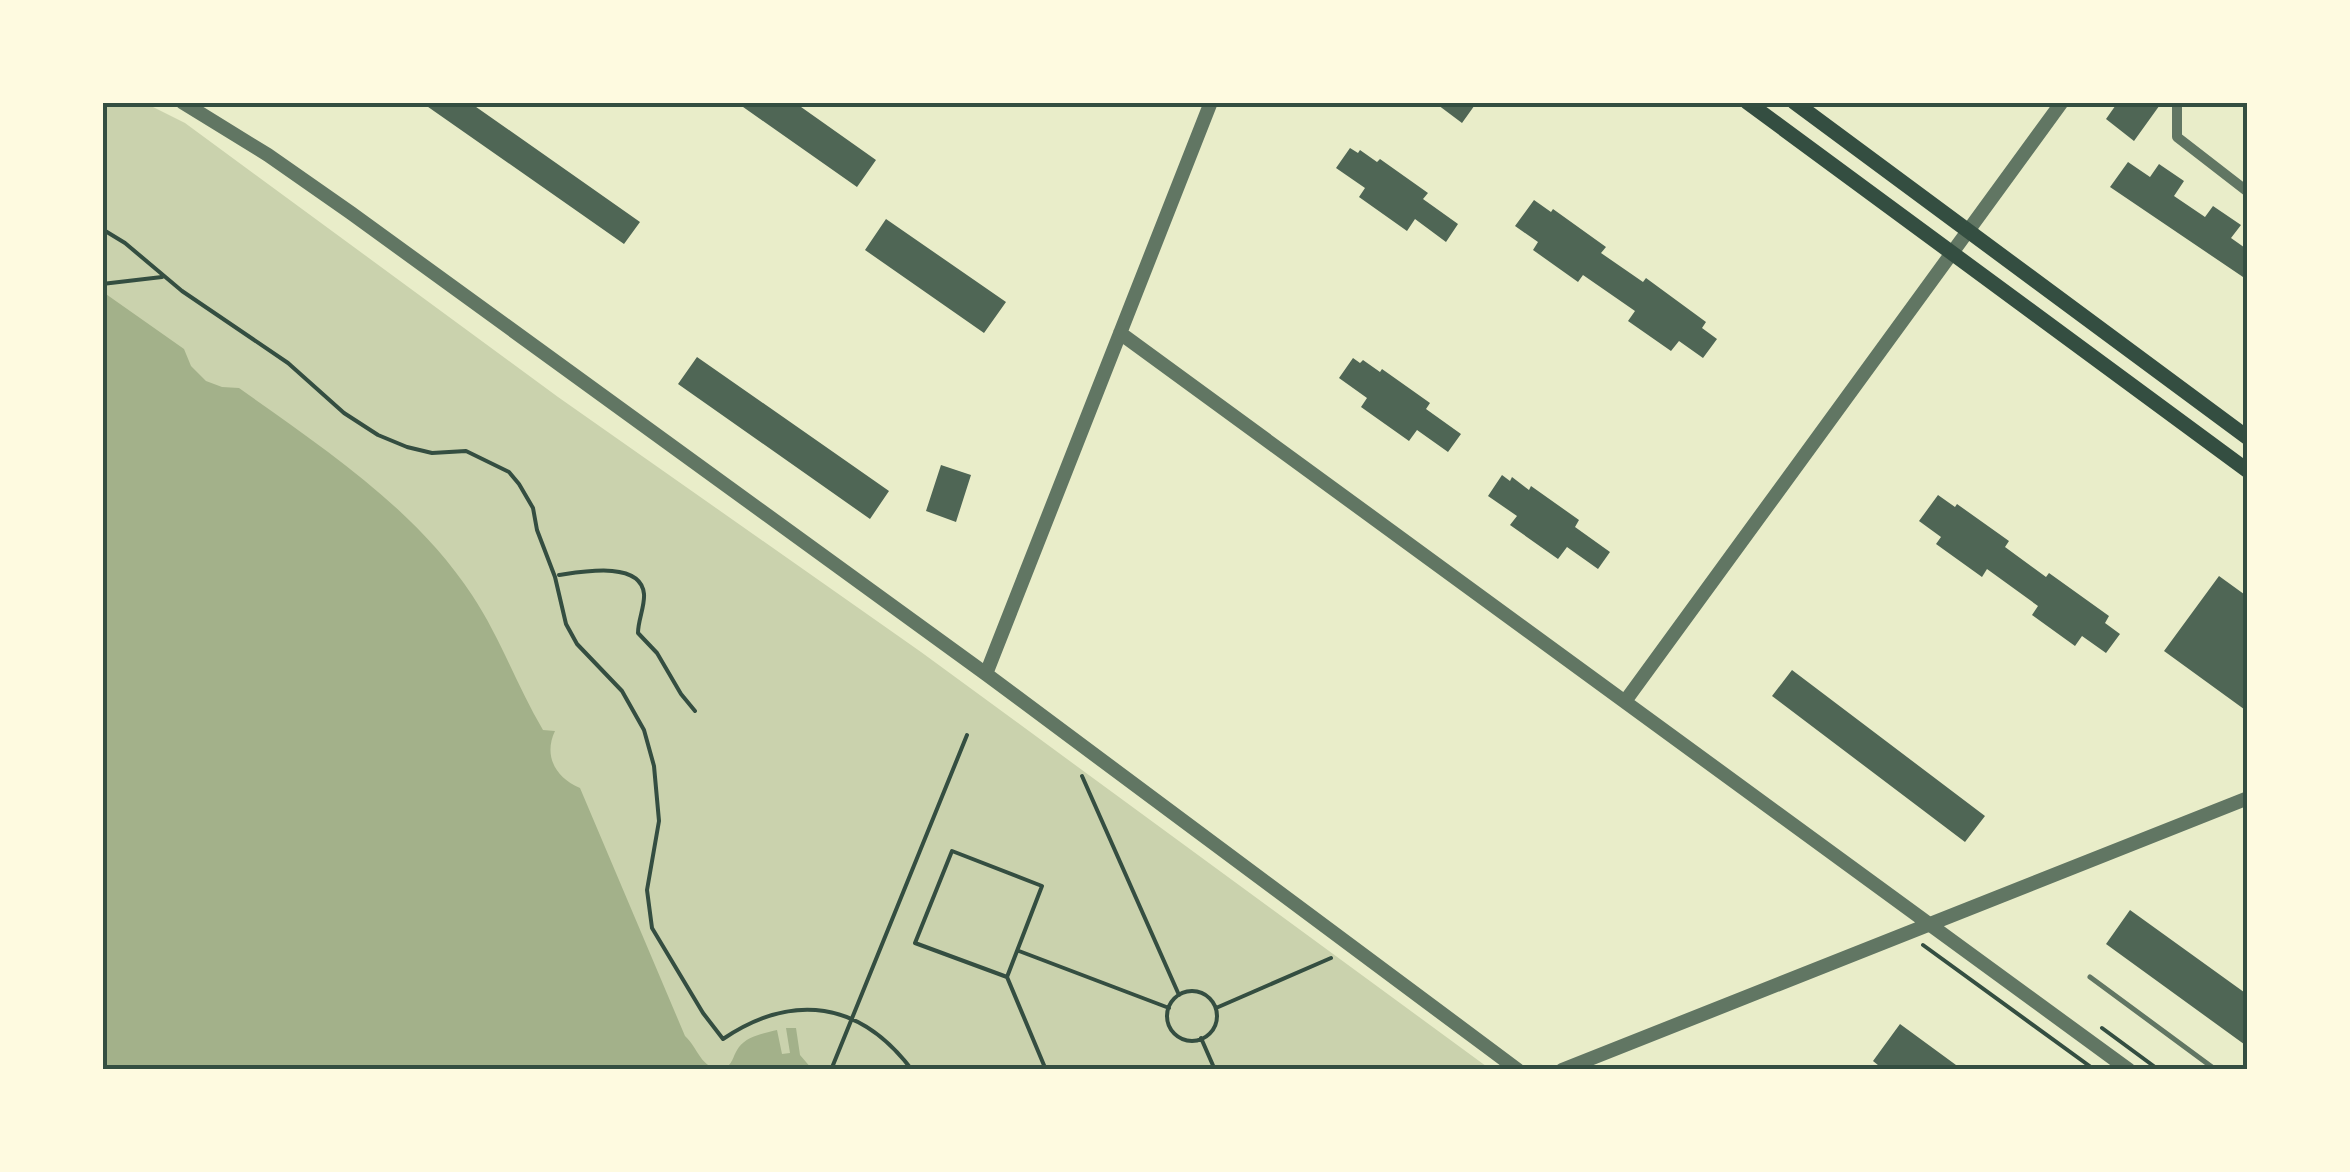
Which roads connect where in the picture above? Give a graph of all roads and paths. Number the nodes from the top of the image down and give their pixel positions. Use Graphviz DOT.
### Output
graph roads {
  1 [pos="182,102"];
  2 [pos="1212,102"];
  3 [pos="1747,102"];
  4 [pos="1794,102"];
  5 [pos="2062,102"];
  6 [pos="2178,102"];
  7 [pos="2248,192"];
  8 [pos="102,229"];
  9 [pos="1970,232"];
  10 [pos="1954,254"];
  11 [pos="164,276"];
  12 [pos="102,284"];
  13 [pos="1120,334"];
  14 [pos="2248,438"];
  15 [pos="2248,471"];
  16 [pos="559,575"];
  17 [pos="986,674"];
  18 [pos="1626,700"];
  19 [pos="695,711"];
  20 [pos="967,735"];
  21 [pos="1082,776"];
  22 [pos="2248,798"];
  23 [pos="1930,925"];
  24 [pos="1907,934"];
  25 [pos="1019,950"];
  26 [pos="1331,958"];
  27 [pos="2090,977"];
  28 [pos="1007,978"];
  29 [pos="1179,996"];
  30 [pos="1169,1008"];
  31 [pos="1216,1008"];
  32 [pos="851,1020"];
  33 [pos="1200,1038"];
  34 [pos="832,1070"];
  35 [pos="912,1070"];
  36 [pos="1046,1070"];
  37 [pos="1214,1070"];
  38 [pos="1518,1070"];
  39 [pos="1562,1070"];
  40 [pos="2095,1070"];
  41 [pos="2129,1070"];
  42 [pos="2216,1070"];
  1 -- 17 [label="street"];
  2 -- 13 [label="street"];
  3 -- 10 [label="main road"];
  4 -- 9 [label="main road"];
  5 -- 9 [label="street"];
  6 -- 7 [label="street"];
  8 -- 11 [label="path"];
  9 -- 10 [label="street"];
  9 -- 14 [label="main road"];
  10 -- 15 [label="main road"];
  10 -- 18 [label="street"];
  11 -- 12 [label="path"];
  11 -- 32 [label="path"];
  13 -- 17 [label="street"];
  13 -- 18 [label="street"];
  16 -- 19 [label="path"];
  17 -- 38 [label="street"];
  18 -- 23 [label="street"];
  20 -- 32 [label="path"];
  21 -- 29 [label="path"];
  22 -- 23 [label="street"];
  23 -- 24 [label="street"];
  23 -- 41 [label="street"];
  24 -- 39 [label="street"];
  24 -- 40 [label="path"];
  25 -- 28 [label="path"];
  25 -- 28 [label="path"];
  25 -- 30 [label="path"];
  26 -- 31 [label="path"];
  27 -- 42 [label="lane"];
  28 -- 36 [label="path"];
  29 -- 30 [label="path"];
  29 -- 31 [label="path"];
  30 -- 33 [label="path"];
  31 -- 33 [label="path"];
  32 -- 34 [label="path"];
  32 -- 35 [label="path"];
  33 -- 37 [label="path"];
}
